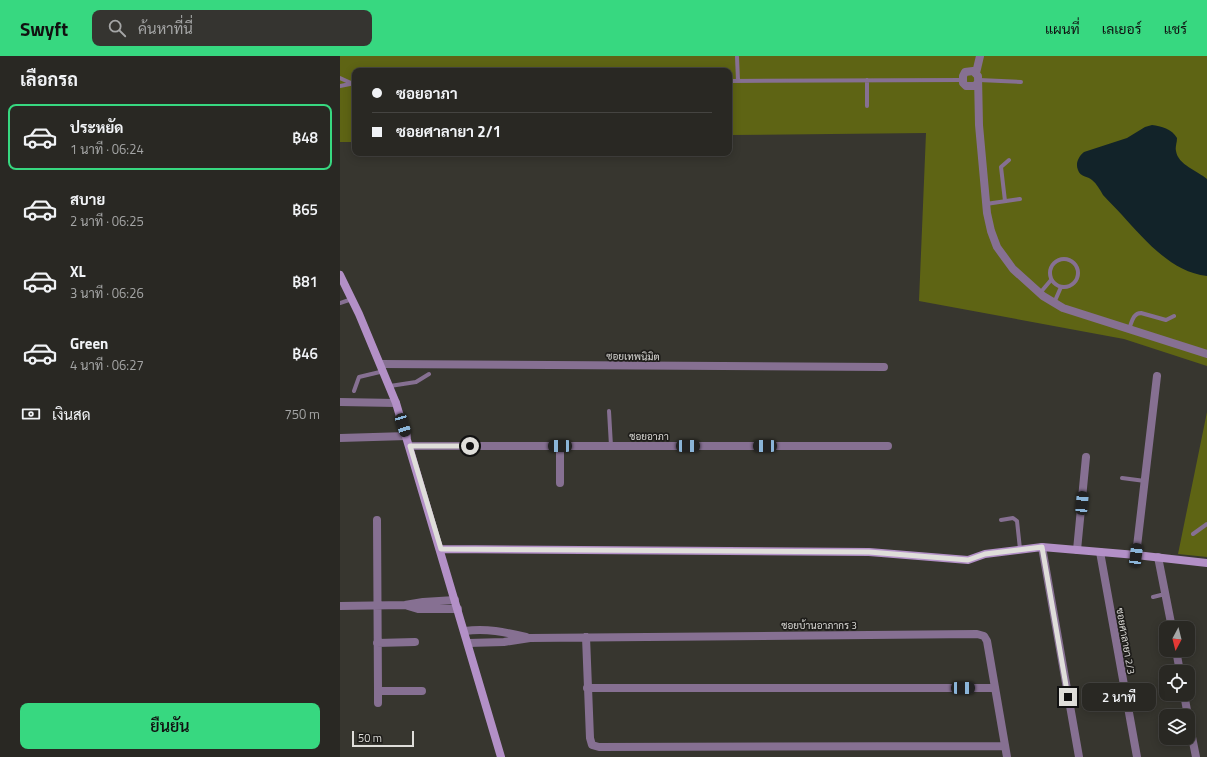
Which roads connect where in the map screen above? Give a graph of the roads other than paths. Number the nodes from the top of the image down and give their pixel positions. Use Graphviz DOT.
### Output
graph roads {
  1 [pos="980,56"];
  2 [pos="737,57"];
  3 [pos="340,78"];
  4 [pos="977,79"];
  5 [pos="867,80"];
  6 [pos="962,80"];
  7 [pos="732,81"];
  8 [pos="738,81"];
  9 [pos="1021,82"];
  10 [pos="352,83"];
  11 [pos="352,83"];
  12 [pos="340,86"];
  13 [pos="867,106"];
  14 [pos="1010,160"];
  15 [pos="1020,199"];
  16 [pos="1005,201"];
  17 [pos="986,204"];
  18 [pos="340,275"];
  19 [pos="1051,280"];
  20 [pos="1061,287"];
  21 [pos="1040,293"];
  22 [pos="352,299"];
  23 [pos="340,303"];
  24 [pos="1054,303"];
  25 [pos="1174,316"];
  26 [pos="1129,330"];
  27 [pos="1207,354"];
  28 [pos="383,367"];
  29 [pos="884,367"];
  30 [pos="429,374"];
  31 [pos="1157,376"];
  32 [pos="390,386"];
  33 [pos="354,391"];
  34 [pos="340,402"];
  35 [pos="396,403"];
  36 [pos="609,411"];
  37 [pos="406,436"];
  38 [pos="340,438"];
  39 [pos="410,446"];
  40 [pos="560,446"];
  41 [pos="611,446"];
  42 [pos="888,446"];
  43 [pos="1086,457"];
  44 [pos="1122,478"];
  45 [pos="1145,481"];
  46 [pos="560,483"];
  47 [pos="377,520"];
  48 [pos="1001,520"];
  49 [pos="1207,524"];
  50 [pos="1193,534"];
  51 [pos="1042,547"];
  52 [pos="441,549"];
  53 [pos="1020,549"];
  54 [pos="1077,550"];
  55 [pos="1100,552"];
  56 [pos="1136,555"];
  57 [pos="1158,557"];
  58 [pos="1207,563"];
  59 [pos="1165,594"];
  60 [pos="1153,597"];
  61 [pos="456,600"];
  62 [pos="405,605"];
  63 [pos="340,606"];
  64 [pos="378,606"];
  65 [pos="458,609"];
  66 [pos="1171,621"];
  67 [pos="465,631"];
  68 [pos="586,637"];
  69 [pos="530,638"];
  70 [pos="377,642"];
  71 [pos="414,642"];
  72 [pos="468,643"];
  73 [pos="587,688"];
  74 [pos="994,688"];
  75 [pos="378,691"];
  76 [pos="422,692"];
  77 [pos="378,703"];
  78 [pos="1194,745"];
  79 [pos="1005,746"];
  80 [pos="501,757"];
  81 [pos="1007,757"];
  82 [pos="1079,757"];
  83 [pos="1137,757"];
  84 [pos="1196,757"];
  1 -- 4 [label="street"];
  2 -- 8 [label="lane"];
  3 -- 10 [label="lane"];
  4 -- 6 [label="street"];
  4 -- 6 [label="street"];
  4 -- 9 [label="lane"];
  4 -- 17 [label="street"];
  5 -- 6 [label="lane"];
  5 -- 8 [label="lane"];
  5 -- 13 [label="lane"];
  7 -- 8 [label="lane"];
  11 -- 12 [label="lane"];
  14 -- 16 [label="lane"];
  15 -- 16 [label="lane"];
  16 -- 17 [label="lane"];
  17 -- 21 [label="street"];
  18 -- 22 [label="street"];
  19 -- 20 [label="lane"];
  19 -- 20 [label="lane"];
  19 -- 21 [label="lane"];
  20 -- 24 [label="lane"];
  21 -- 24 [label="street"];
  22 -- 23 [label="lane"];
  22 -- 28 [label="street"];
  24 -- 26 [label="street"];
  25 -- 26 [label="lane"];
  26 -- 27 [label="street"];
  28 -- 29 [label="street, ซอยเทพนิมิต"];
  28 -- 32 [label="street"];
  28 -- 33 [label="lane"];
  30 -- 32 [label="lane"];
  31 -- 45 [label="street"];
  32 -- 35 [label="street"];
  34 -- 35 [label="street"];
  35 -- 37 [label="street"];
  36 -- 41 [label="lane"];
  37 -- 38 [label="street"];
  37 -- 39 [label="street"];
  39 -- 40 [label="street, ซอยอาภา"];
  39 -- 52 [label="street"];
  40 -- 41 [label="street, ซอยอาภา"];
  40 -- 46 [label="street"];
  41 -- 42 [label="street, ซอยอาภา"];
  43 -- 54 [label="street"];
  44 -- 45 [label="lane"];
  45 -- 56 [label="street"];
  47 -- 64 [label="street"];
  48 -- 53 [label="lane"];
  49 -- 50 [label="lane"];
  51 -- 53 [label="street"];
  51 -- 54 [label="street"];
  51 -- 82 [label="street"];
  52 -- 53 [label="street"];
  52 -- 61 [label="street"];
  54 -- 55 [label="street"];
  55 -- 56 [label="street"];
  55 -- 83 [label="street, ซอยศาลายา 2/3"];
  56 -- 57 [label="street"];
  57 -- 58 [label="street"];
  57 -- 59 [label="street"];
  59 -- 60 [label="lane"];
  59 -- 66 [label="street"];
  61 -- 62 [label="street"];
  61 -- 65 [label="street"];
  62 -- 64 [label="street"];
  62 -- 65 [label="street"];
  63 -- 64 [label="street"];
  64 -- 70 [label="street"];
  65 -- 67 [label="street"];
  67 -- 69 [label="street, ซอยบ้านอาภากร 3"];
  67 -- 72 [label="street"];
  68 -- 69 [label="street, ซอยบ้านอาภากร 3"];
  68 -- 73 [label="street"];
  68 -- 74 [label="street, ซอยบ้านอาภากร 3"];
  69 -- 72 [label="street, ซอยบ้านอาภากร 3"];
  70 -- 71 [label="street"];
  70 -- 75 [label="street"];
  72 -- 80 [label="street"];
  73 -- 74 [label="street"];
  73 -- 79 [label="street"];
  74 -- 79 [label="street, ซอยบ้านอาภากร 3"];
  75 -- 76 [label="street"];
  75 -- 77 [label="street"];
  78 -- 84 [label="street"];
  79 -- 81 [label="street, ซอยบ้านอาภากร 3"];
}
